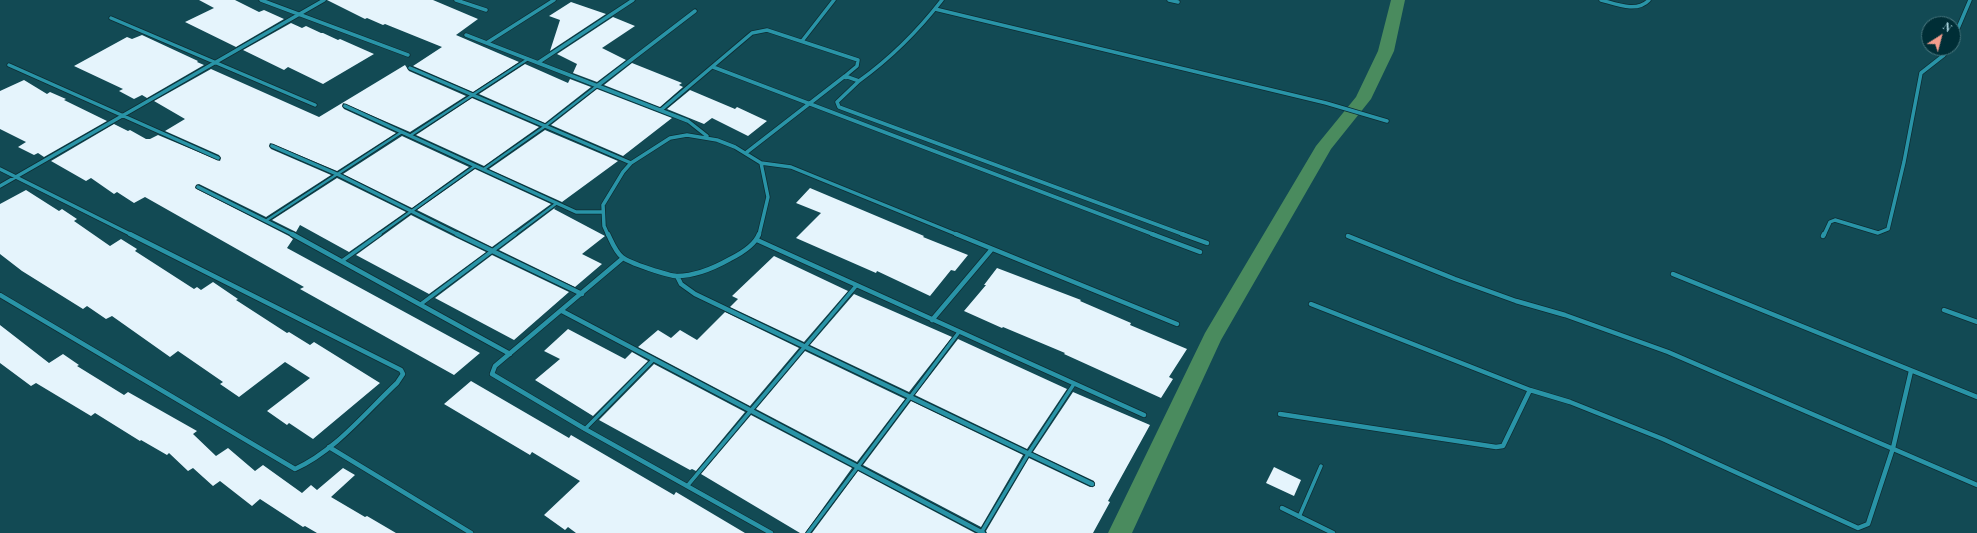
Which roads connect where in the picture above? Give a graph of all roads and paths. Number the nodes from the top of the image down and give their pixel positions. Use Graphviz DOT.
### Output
graph roads {
  1 [pos="261,0"];
  2 [pos="324,0"];
  3 [pos="456,0"];
  4 [pos="554,0"];
  5 [pos="633,0"];
  6 [pos="834,0"];
  7 [pos="942,0"];
  8 [pos="1169,0"];
  9 [pos="1601,0"];
  10 [pos="1649,0"];
  11 [pos="1970,0"];
  12 [pos="1178,2"];
  13 [pos="935,9"];
  14 [pos="486,10"];
  15 [pos="695,12"];
  16 [pos="299,14"];
  17 [pos="111,18"];
  18 [pos="1961,24"];
  19 [pos="466,34"];
  20 [pos="802,41"];
  21 [pos="488,42"];
  22 [pos="408,55"];
  23 [pos="1943,56"];
  24 [pos="528,59"];
  25 [pos="539,62"];
  26 [pos="215,63"];
  27 [pos="9,65"];
  28 [pos="713,67"];
  29 [pos="410,68"];
  30 [pos="845,76"];
  31 [pos="859,81"];
  32 [pos="597,86"];
  33 [pos="471,96"];
  34 [pos="808,104"];
  35 [pos="315,105"];
  36 [pos="344,106"];
  37 [pos="661,110"];
  38 [pos="122,116"];
  39 [pos="1387,121"];
  40 [pos="544,127"];
  41 [pos="402,132"];
  42 [pos="411,135"];
  43 [pos="707,136"];
  44 [pos="272,146"];
  45 [pos="747,152"];
  46 [pos="218,158"];
  47 [pos="632,163"];
  48 [pos="762,163"];
  49 [pos="475,166"];
  50 [pos="0,169"];
  51 [pos="484,169"];
  52 [pos="338,175"];
  53 [pos="16,177"];
  54 [pos="0,186"];
  55 [pos="198,187"];
  56 [pos="557,203"];
  57 [pos="413,212"];
  58 [pos="603,212"];
  59 [pos="267,220"];
  60 [pos="1348,236"];
  61 [pos="1823,236"];
  62 [pos="757,240"];
  63 [pos="1207,243"];
  64 [pos="992,249"];
  65 [pos="493,252"];
  66 [pos="1200,252"];
  67 [pos="623,258"];
  68 [pos="342,261"];
  69 [pos="1673,274"];
  70 [pos="677,276"];
  71 [pos="856,286"];
  72 [pos="582,294"];
  73 [pos="0,295"];
  74 [pos="421,304"];
  75 [pos="1311,304"];
  76 [pos="1944,310"];
  77 [pos="562,311"];
  78 [pos="932,320"];
  79 [pos="1977,322"];
  80 [pos="1177,324"];
  81 [pos="959,332"];
  82 [pos="804,347"];
  83 [pos="510,354"];
  84 [pos="653,360"];
  85 [pos="1911,371"];
  86 [pos="1074,384"];
  87 [pos="1530,390"];
  88 [pos="911,396"];
  89 [pos="1977,397"];
  90 [pos="750,411"];
  91 [pos="1280,414"];
  92 [pos="1144,415"];
  93 [pos="585,429"];
  94 [pos="329,447"];
  95 [pos="1893,448"];
  96 [pos="1028,454"];
  97 [pos="1321,466"];
  98 [pos="860,467"];
  99 [pos="1092,484"];
  100 [pos="688,485"];
  101 [pos="1977,485"];
  102 [pos="1282,508"];
  103 [pos="1299,517"];
  104 [pos="471,533"];
  105 [pos="771,533"];
  106 [pos="808,533"];
  107 [pos="982,533"];
  108 [pos="1333,533"];
  1 -- 16 [label="street"];
  2 -- 16 [label="street"];
  3 -- 14 [label="street"];
  4 -- 21 [label="street"];
  5 -- 25 [label="street"];
  6 -- 20 [label="street"];
  7 -- 13 [label="street"];
  8 -- 12 [label="street"];
  9 -- 10 [label="street"];
  11 -- 18 [label="street"];
  13 -- 31 [label="street"];
  13 -- 39 [label="street"];
  15 -- 32 [label="street"];
  16 -- 22 [label="street"];
  16 -- 26 [label="street"];
  17 -- 26 [label="street"];
  19 -- 21 [label="street"];
  20 -- 28 [label="street"];
  20 -- 30 [label="street"];
  21 -- 24 [label="street"];
  23 -- 61 [label="street"];
  24 -- 25 [label="street"];
  24 -- 33 [label="lane"];
  25 -- 32 [label="street"];
  26 -- 35 [label="street"];
  26 -- 38 [label="street"];
  27 -- 38 [label="street"];
  28 -- 34 [label="street"];
  28 -- 37 [label="street"];
  29 -- 33 [label="street"];
  30 -- 31 [label="street"];
  30 -- 34 [label="street"];
  31 -- 63 [label="street"];
  32 -- 37 [label="street"];
  32 -- 40 [label="lane"];
  33 -- 40 [label="street"];
  33 -- 42 [label="lane"];
  34 -- 45 [label="street"];
  34 -- 66 [label="street"];
  36 -- 41 [label="street"];
  37 -- 43 [label="street"];
  38 -- 46 [label="street"];
  38 -- 53 [label="street"];
  40 -- 47 [label="street"];
  40 -- 51 [label="lane"];
  41 -- 42 [label="street"];
  41 -- 52 [label="lane"];
  42 -- 49 [label="street"];
  43 -- 45 [label="street"];
  43 -- 47 [label="street"];
  44 -- 52 [label="street"];
  45 -- 48 [label="street"];
  47 -- 58 [label="street"];
  48 -- 62 [label="street"];
  48 -- 64 [label="street"];
  49 -- 51 [label="street"];
  49 -- 57 [label="lane"];
  50 -- 53 [label="street"];
  51 -- 56 [label="street"];
  52 -- 57 [label="street"];
  52 -- 59 [label="lane"];
  53 -- 54 [label="street"];
  53 -- 94 [label="street"];
  55 -- 59 [label="street"];
  56 -- 58 [label="street"];
  56 -- 65 [label="lane"];
  57 -- 65 [label="street"];
  57 -- 68 [label="lane"];
  58 -- 67 [label="street"];
  59 -- 68 [label="street"];
  60 -- 95 [label="street"];
  62 -- 70 [label="street"];
  62 -- 71 [label="street"];
  64 -- 78 [label="street"];
  64 -- 80 [label="street"];
  65 -- 72 [label="street"];
  65 -- 74 [label="lane"];
  67 -- 70 [label="street"];
  67 -- 72 [label="street"];
  68 -- 74 [label="street"];
  69 -- 85 [label="street"];
  70 -- 82 [label="street"];
  71 -- 78 [label="street"];
  71 -- 82 [label="lane"];
  72 -- 77 [label="street"];
  73 -- 94 [label="street"];
  74 -- 83 [label="street"];
  75 -- 87 [label="street"];
  76 -- 79 [label="street"];
  77 -- 83 [label="street"];
  77 -- 84 [label="street"];
  78 -- 81 [label="street"];
  81 -- 86 [label="street"];
  81 -- 88 [label="lane"];
  82 -- 88 [label="street"];
  82 -- 90 [label="lane"];
  83 -- 93 [label="street"];
  84 -- 90 [label="street"];
  84 -- 93 [label="lane"];
  85 -- 89 [label="street"];
  85 -- 95 [label="street"];
  86 -- 92 [label="street"];
  86 -- 96 [label="lane"];
  87 -- 91 [label="street"];
  87 -- 95 [label="street"];
  88 -- 96 [label="street"];
  88 -- 98 [label="lane"];
  90 -- 98 [label="street"];
  90 -- 100 [label="lane"];
  93 -- 100 [label="street"];
  94 -- 104 [label="street"];
  95 -- 101 [label="street"];
  96 -- 99 [label="street"];
  96 -- 107 [label="lane"];
  97 -- 103 [label="lane"];
  98 -- 106 [label="lane"];
  98 -- 107 [label="street"];
  100 -- 105 [label="street"];
  102 -- 103 [label="street"];
  103 -- 108 [label="street"];
}
